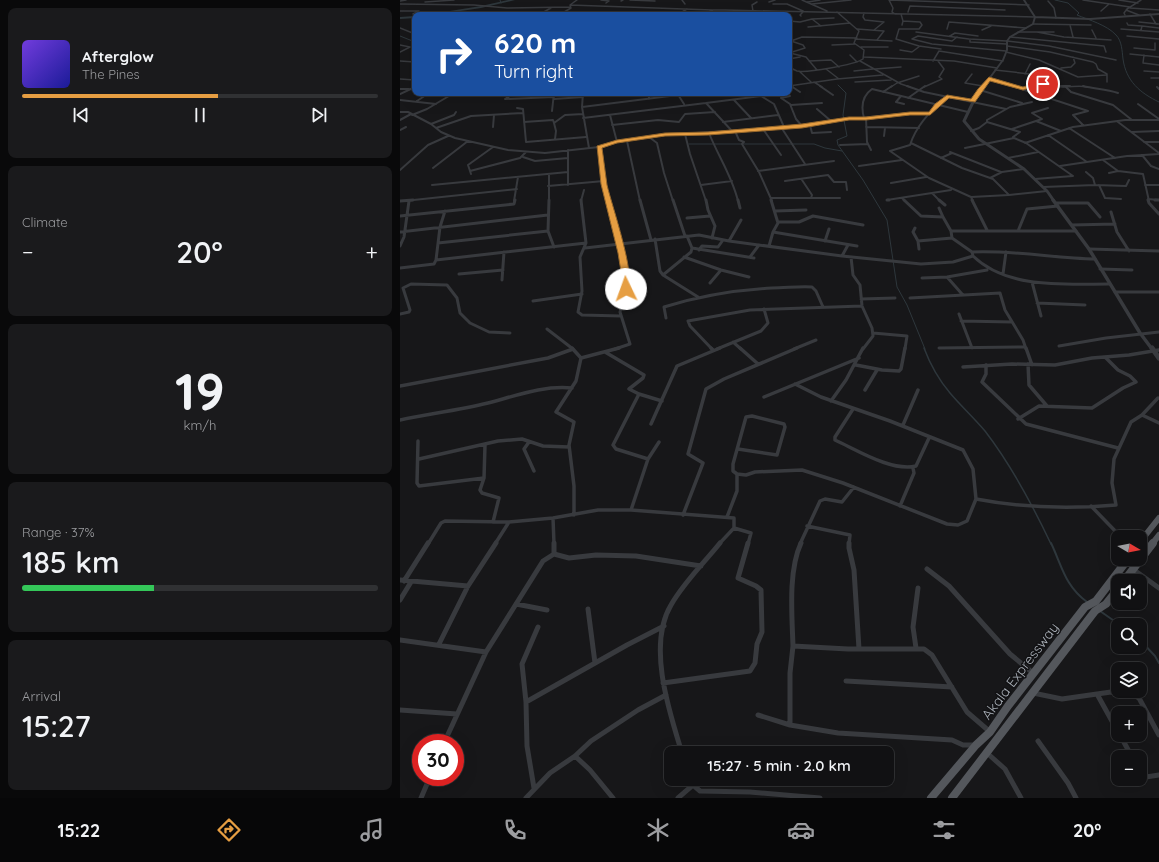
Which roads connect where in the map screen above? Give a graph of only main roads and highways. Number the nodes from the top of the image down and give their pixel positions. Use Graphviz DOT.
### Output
graph roads {
  1 [pos="1159,518"];
  2 [pos="1147,533"];
  3 [pos="1159,536"];
  4 [pos="1123,566"];
  5 [pos="1129,574"];
  6 [pos="1111,598"];
  7 [pos="931,798"];
  8 [pos="952,798"];
  1 -- 2 [label="main road"];
  3 -- 5 [label="main road"];
  4 -- 7 [label="main road, Akala Expressway"];
  6 -- 8 [label="main road, Akala Expressway"];
}
